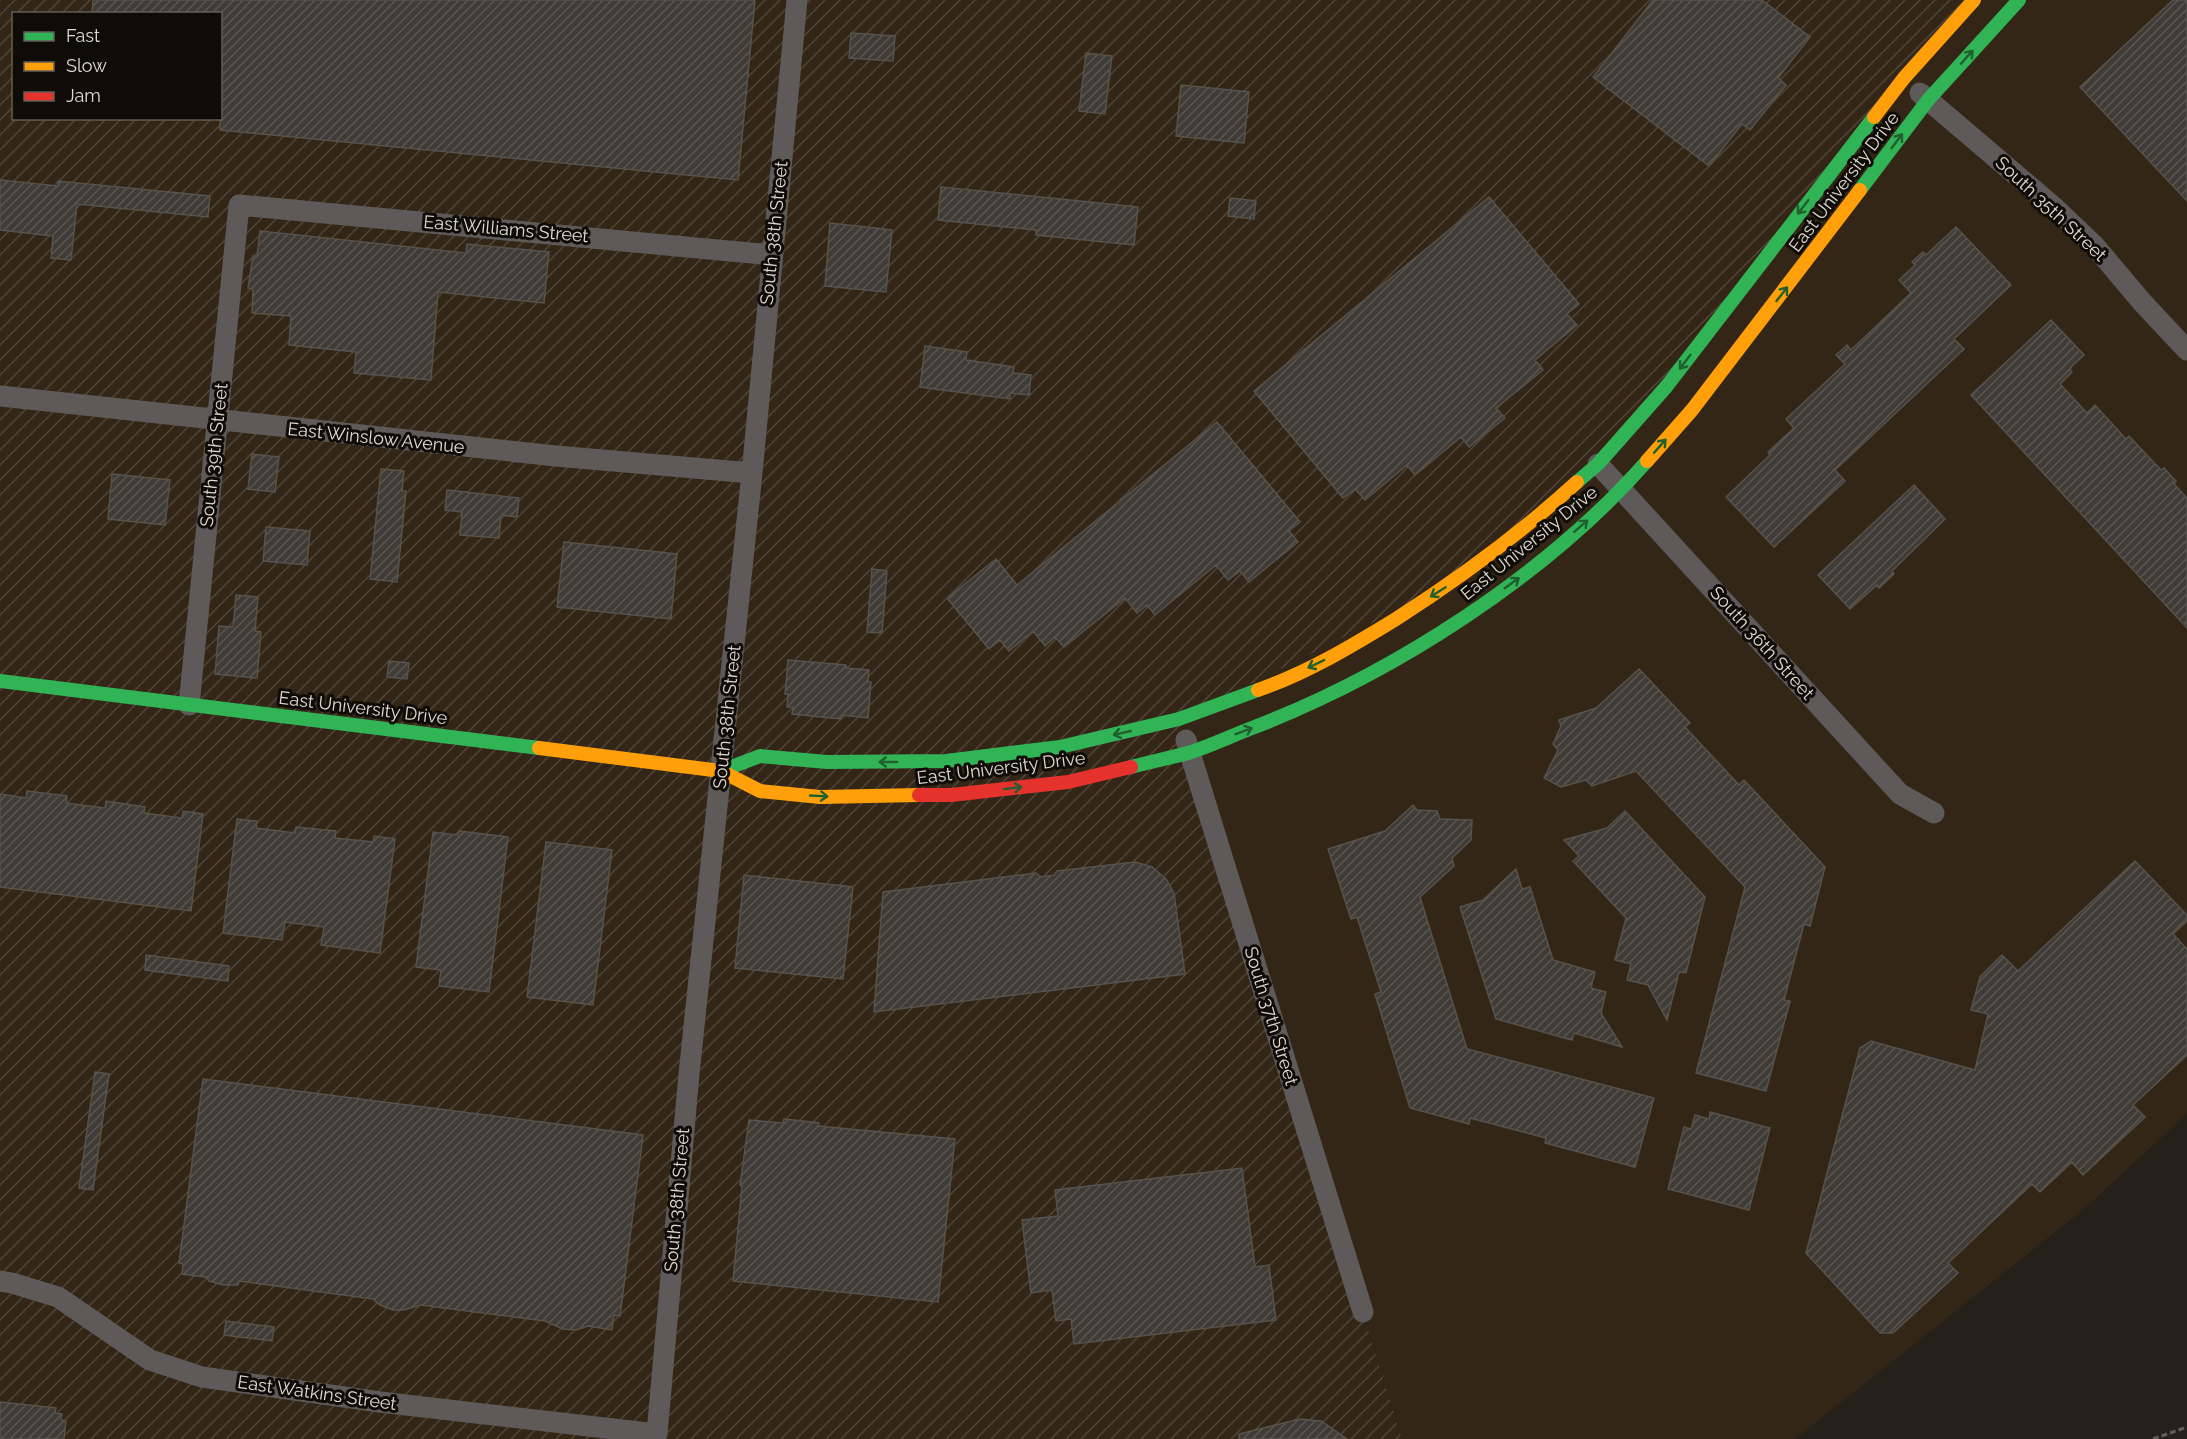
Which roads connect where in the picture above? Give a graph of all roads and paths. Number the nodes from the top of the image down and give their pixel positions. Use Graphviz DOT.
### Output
graph roads {
  1 [pos="797,0"];
  2 [pos="1974,0"];
  3 [pos="2019,0"];
  4 [pos="1904,78"];
  5 [pos="1928,100"];
  6 [pos="240,205"];
  7 [pos="772,255"];
  8 [pos="2187,350"];
  9 [pos="0,396"];
  10 [pos="217,421"];
  11 [pos="1598,464"];
  12 [pos="752,473"];
  13 [pos="1622,490"];
  14 [pos="0,681"];
  15 [pos="189,705"];
  16 [pos="1179,720"];
  17 [pos="1190,752"];
  18 [pos="721,771"];
  19 [pos="1934,813"];
  20 [pos="0,1281"];
  21 [pos="1362,1312"];
  22 [pos="2187,1427"];
  23 [pos="657,1434"];
  24 [pos="2153,1439"];
  1 -- 7 [label="street, South 38th Street"];
  2 -- 4 [label="main road, East University Drive"];
  5 -- 3 [label="main road, East University Drive, one-way"];
  4 -- 5 [label="street, South 35th Street"];
  4 -- 11 [label="main road, East University Drive, one-way"];
  5 -- 8 [label="street, South 35th Street"];
  13 -- 5 [label="main road, East University Drive, one-way"];
  6 -- 7 [label="street, East Williams Street"];
  6 -- 10 [label="street, South 39th Street"];
  7 -- 12 [label="street, South 38th Street"];
  9 -- 10 [label="street, East Winslow Avenue"];
  10 -- 12 [label="street, East Winslow Avenue"];
  10 -- 15 [label="street, South 39th Street"];
  11 -- 13 [label="street, South 36th Street"];
  11 -- 16 [label="main road, East University Drive, one-way"];
  12 -- 18 [label="street, South 38th Street"];
  17 -- 13 [label="main road, East University Drive, one-way"];
  13 -- 19 [label="street, South 36th Street"];
  14 -- 15 [label="main road, East University Drive"];
  15 -- 18 [label="main road, East University Drive"];
  16 -- 17 [label="street, South 37th Street"];
  16 -- 18 [label="main road, East University Drive, one-way"];
  18 -- 17 [label="main road, East University Drive, one-way"];
  17 -- 21 [label="street, South 37th Street"];
  18 -- 23 [label="street, South 38th Street"];
  20 -- 23 [label="street, East Watkins Street"];
  22 -- 24 [label="path"];
}
